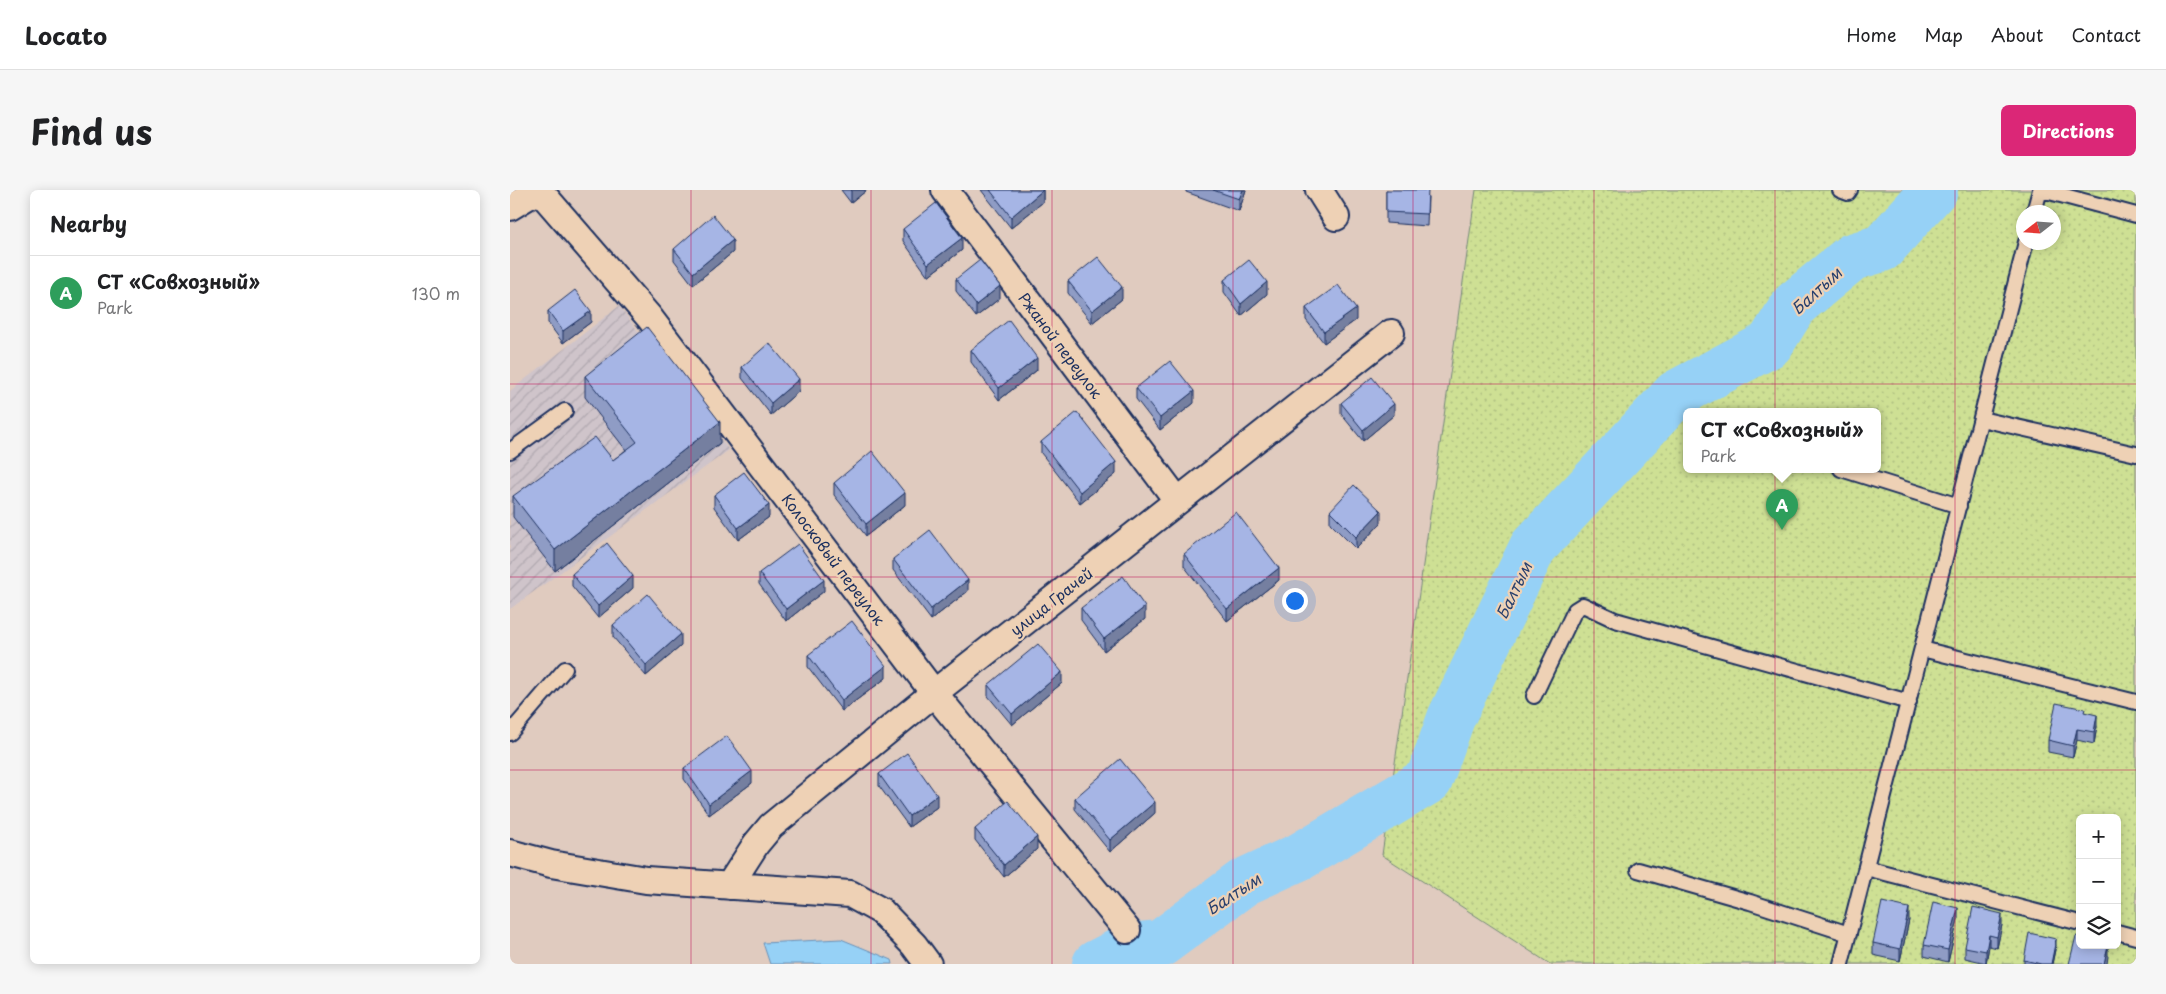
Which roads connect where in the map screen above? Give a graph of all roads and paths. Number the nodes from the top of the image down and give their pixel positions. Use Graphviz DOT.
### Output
graph roads {
  1 [pos="539,190"];
  2 [pos="945,190"];
  3 [pos="1319,190"];
  4 [pos="1840,190"];
  5 [pos="1850,190"];
  6 [pos="2041,190"];
  7 [pos="2036,205"];
  8 [pos="510,207"];
  9 [pos="2136,215"];
  10 [pos="1336,217"];
  11 [pos="2024,250"];
  12 [pos="1391,333"];
  13 [pos="565,411"];
  14 [pos="1981,419"];
  15 [pos="510,451"];
  16 [pos="2136,454"];
  17 [pos="1854,473"];
  18 [pos="1177,500"];
  19 [pos="1959,506"];
  20 [pos="1922,649"];
  21 [pos="565,669"];
  22 [pos="934,693"];
  23 [pos="1534,696"];
  24 [pos="1908,702"];
  25 [pos="2136,702"];
  26 [pos="510,734"];
  27 [pos="510,853"];
  28 [pos="1866,868"];
  29 [pos="1638,870"];
  30 [pos="729,886"];
  31 [pos="2076,922"];
  32 [pos="1127,930"];
  33 [pos="2121,933"];
  34 [pos="1849,934"];
  35 [pos="2136,937"];
  36 [pos="928,964"];
  37 [pos="1841,964"];
  1 -- 8 [label="street"];
  1 -- 22 [label="street, Колосковый переулок"];
  2 -- 18 [label="street, Ржаной переулок"];
  3 -- 10 [label="street"];
  4 -- 5 [label="lane"];
  6 -- 7 [label="lane"];
  6 -- 9 [label="lane"];
  11 -- 14 [label="lane"];
  12 -- 18 [label="street, улица Грачей"];
  13 -- 15 [label="lane"];
  14 -- 16 [label="lane"];
  14 -- 19 [label="lane"];
  17 -- 19 [label="lane"];
  18 -- 22 [label="street, улица Грачей"];
  19 -- 20 [label="lane"];
  20 -- 24 [label="lane"];
  20 -- 25 [label="lane"];
  21 -- 26 [label="lane"];
  22 -- 30 [label="street, улица Грачей"];
  22 -- 32 [label="street, Колосковый переулок"];
  23 -- 24 [label="lane"];
  24 -- 28 [label="lane"];
  27 -- 30 [label="street"];
  28 -- 31 [label="lane"];
  28 -- 34 [label="lane"];
  29 -- 34 [label="lane"];
  30 -- 36 [label="street"];
  33 -- 35 [label="lane"];
  34 -- 37 [label="lane"];
}
